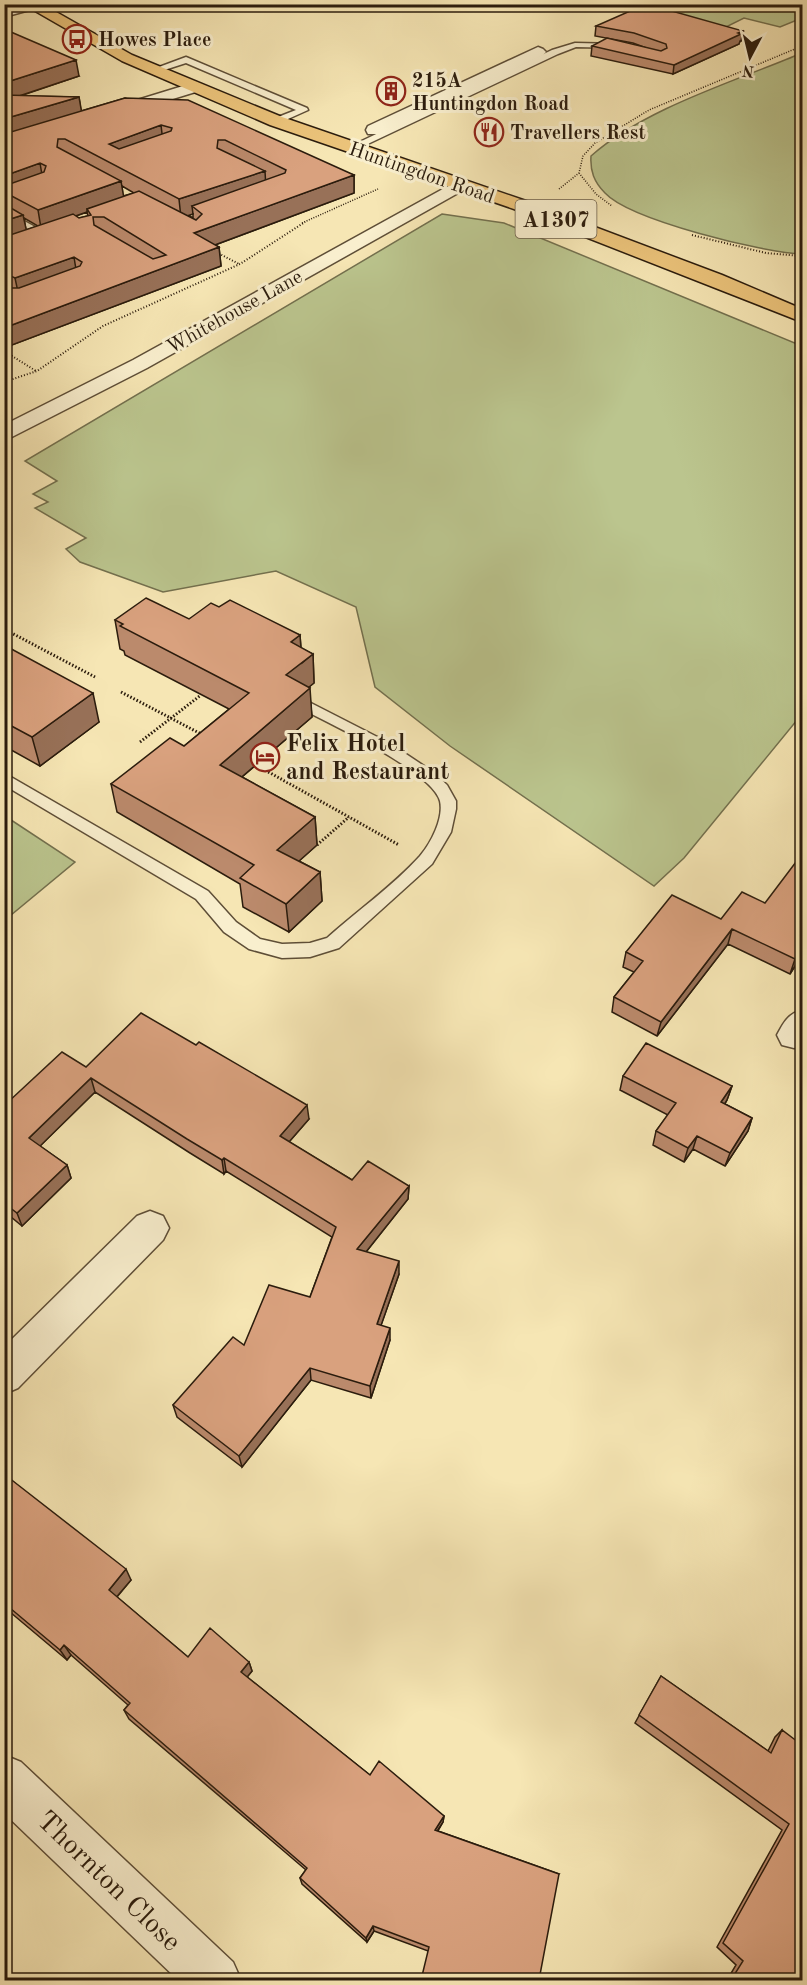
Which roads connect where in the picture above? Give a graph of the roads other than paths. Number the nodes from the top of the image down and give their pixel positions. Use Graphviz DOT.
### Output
graph roads {
  1 [pos="31,5"];
  2 [pos="4,13"];
  3 [pos="629,47"];
  4 [pos="538,52"];
  5 [pos="155,70"];
  6 [pos="196,87"];
  7 [pos="102,116"];
  8 [pos="276,121"];
  9 [pos="374,130"];
  10 [pos="352,148"];
  11 [pos="461,184"];
  12 [pos="4,213"];
  13 [pos="64,228"];
  14 [pos="44,236"];
  15 [pos="24,243"];
  16 [pos="802,316"];
  17 [pos="4,434"];
  18 [pos="305,705"];
  19 [pos="4,777"];
  20 [pos="150,1228"];
  21 [pos="4,1375"];
  22 [pos="4,1779"];
  23 [pos="215,1980"];
  1 -- 2 [label="street"];
  1 -- 5 [label="main road, Huntingdon Road / A1307"];
  3 -- 10 [label="lane"];
  4 -- 9 [label="street"];
  5 -- 6 [label="main road, Huntingdon Road / A1307"];
  5 -- 8 [label="lane"];
  6 -- 7 [label="street"];
  6 -- 8 [label="main road, Huntingdon Road / A1307"];
  8 -- 10 [label="main road, Huntingdon Road / A1307"];
  10 -- 11 [label="main road, Huntingdon Road / A1307"];
  11 -- 16 [label="main road, Huntingdon Road / A1307"];
  11 -- 17 [label="street, Whitehouse Lane"];
  12 -- 14 [label="lane"];
  13 -- 14 [label="street"];
  14 -- 15 [label="street"];
  18 -- 19 [label="lane"];
  20 -- 21 [label="street"];
  22 -- 23 [label="street, Thornton Close"];
}
